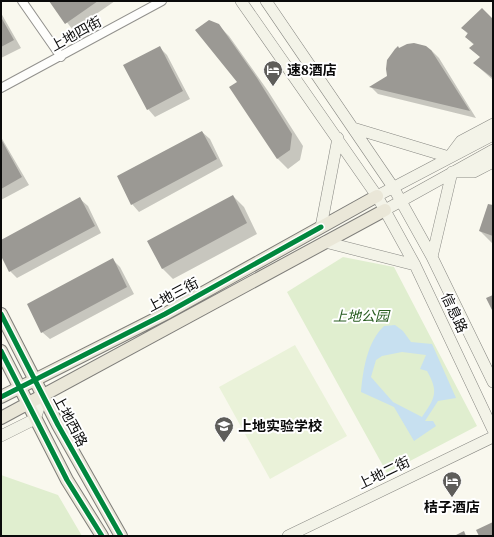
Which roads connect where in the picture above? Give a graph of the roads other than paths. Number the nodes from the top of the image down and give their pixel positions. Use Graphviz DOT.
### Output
graph roads {
  1 [pos="22,1"];
  2 [pos="162,1"];
  3 [pos="241,1"];
  4 [pos="266,1"];
  5 [pos="61,57"];
  6 [pos="1,88"];
  7 [pos="493,124"];
  8 [pos="353,128"];
  9 [pos="493,135"];
  10 [pos="338,138"];
  11 [pos="493,150"];
  12 [pos="449,157"];
  13 [pos="493,162"];
  14 [pos="452,172"];
  15 [pos="393,187"];
  16 [pos="377,196"];
  17 [pos="400,201"];
  18 [pos="385,210"];
  19 [pos="321,227"];
  20 [pos="325,242"];
  21 [pos="432,257"];
  22 [pos="415,265"];
  23 [pos="1,314"];
  24 [pos="1,351"];
  25 [pos="35,379"];
  26 [pos="493,382"];
  27 [pos="20,387"];
  28 [pos="43,396"];
  29 [pos="1,397"];
  30 [pos="28,405"];
  31 [pos="1,418"];
  32 [pos="35,419"];
  33 [pos="493,430"];
  34 [pos="1,436"];
  35 [pos="493,437"];
  36 [pos="102,536"];
  37 [pos="121,536"];
  38 [pos="288,536"];
  1 -- 5 [label="street"];
  2 -- 5 [label="street, 上地四街"];
  3 -- 10 [label="main road"];
  4 -- 8 [label="main road"];
  5 -- 6 [label="street, 上地四街"];
  7 -- 12 [label="main road"];
  8 -- 12 [label="main road"];
  8 -- 15 [label="main road"];
  9 -- 12 [label="main road"];
  10 -- 16 [label="main road, 信息路"];
  10 -- 19 [label="main road"];
  11 -- 14 [label="main road"];
  12 -- 15 [label="main road"];
  13 -- 14 [label="main road"];
  14 -- 17 [label="main road"];
  14 -- 21 [label="main road"];
  15 -- 16 [label="main road"];
  15 -- 17 [label="main road, 信息路"];
  16 -- 18 [label="main road, 信息路"];
  16 -- 19 [label="main road, 上地三街"];
  17 -- 18 [label="main road"];
  17 -- 21 [label="main road, 信息路"];
  18 -- 20 [label="main road, 上地三街"];
  18 -- 22 [label="main road, 信息路"];
  19 -- 25 [label="main road, 上地三街"];
  20 -- 22 [label="main road"];
  20 -- 28 [label="main road, 上地三街"];
  21 -- 26 [label="main road, 信息路"];
  22 -- 33 [label="main road, 信息路"];
  23 -- 25 [label="main road, 上地西路"];
  24 -- 27 [label="main road"];
  25 -- 27 [label="main road, 上地三街"];
  25 -- 28 [label="main road, 上地西路"];
  27 -- 29 [label="main road, 上地三街"];
  27 -- 30 [label="main road"];
  28 -- 30 [label="main road, 上地三街"];
  28 -- 32 [label="main road"];
  28 -- 37 [label="main road, 上地西路"];
  30 -- 31 [label="main road, 上地三街"];
  30 -- 32 [label="main road"];
  32 -- 34 [label="main road"];
  32 -- 36 [label="main road"];
  35 -- 38 [label="main road, 上地二街"];
}
